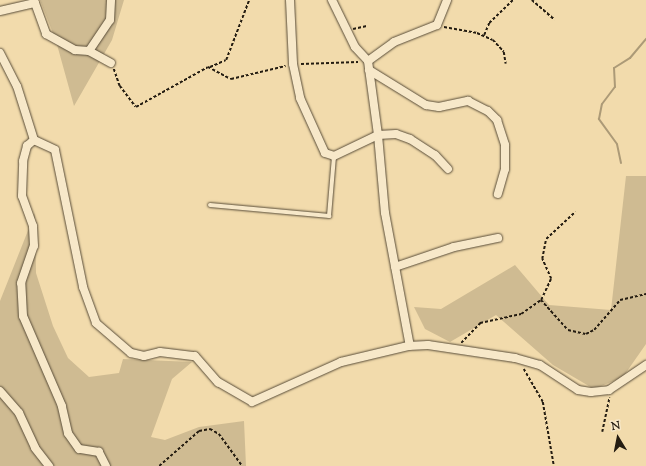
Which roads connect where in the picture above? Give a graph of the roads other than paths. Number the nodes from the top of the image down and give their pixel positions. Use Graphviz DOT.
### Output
graph roads {
  1 [pos="111,0"];
  2 [pos="290,0"];
  3 [pos="332,0"];
  4 [pos="447,0"];
  5 [pos="0,10"];
  6 [pos="89,51"];
  7 [pos="0,54"];
  8 [pos="368,61"];
  9 [pos="111,63"];
  10 [pos="370,70"];
  11 [pos="378,135"];
  12 [pos="34,140"];
  13 [pos="334,156"];
  14 [pos="448,169"];
  15 [pos="498,194"];
  16 [pos="210,205"];
  17 [pos="498,238"];
  18 [pos="395,267"];
  19 [pos="410,346"];
  20 [pos="646,365"];
  21 [pos="0,391"];
  22 [pos="49,466"];
  23 [pos="106,466"];
  1 -- 6 [label="street"];
  2 -- 13 [label="street"];
  3 -- 8 [label="street"];
  4 -- 8 [label="street"];
  5 -- 6 [label="street"];
  6 -- 9 [label="street"];
  7 -- 12 [label="street"];
  8 -- 10 [label="street"];
  10 -- 11 [label="street"];
  10 -- 15 [label="street"];
  11 -- 13 [label="street"];
  11 -- 14 [label="street"];
  11 -- 18 [label="street"];
  12 -- 19 [label="street"];
  12 -- 23 [label="street"];
  13 -- 16 [label="lane"];
  17 -- 18 [label="street"];
  18 -- 19 [label="street"];
  19 -- 20 [label="street"];
  21 -- 22 [label="street"];
}
